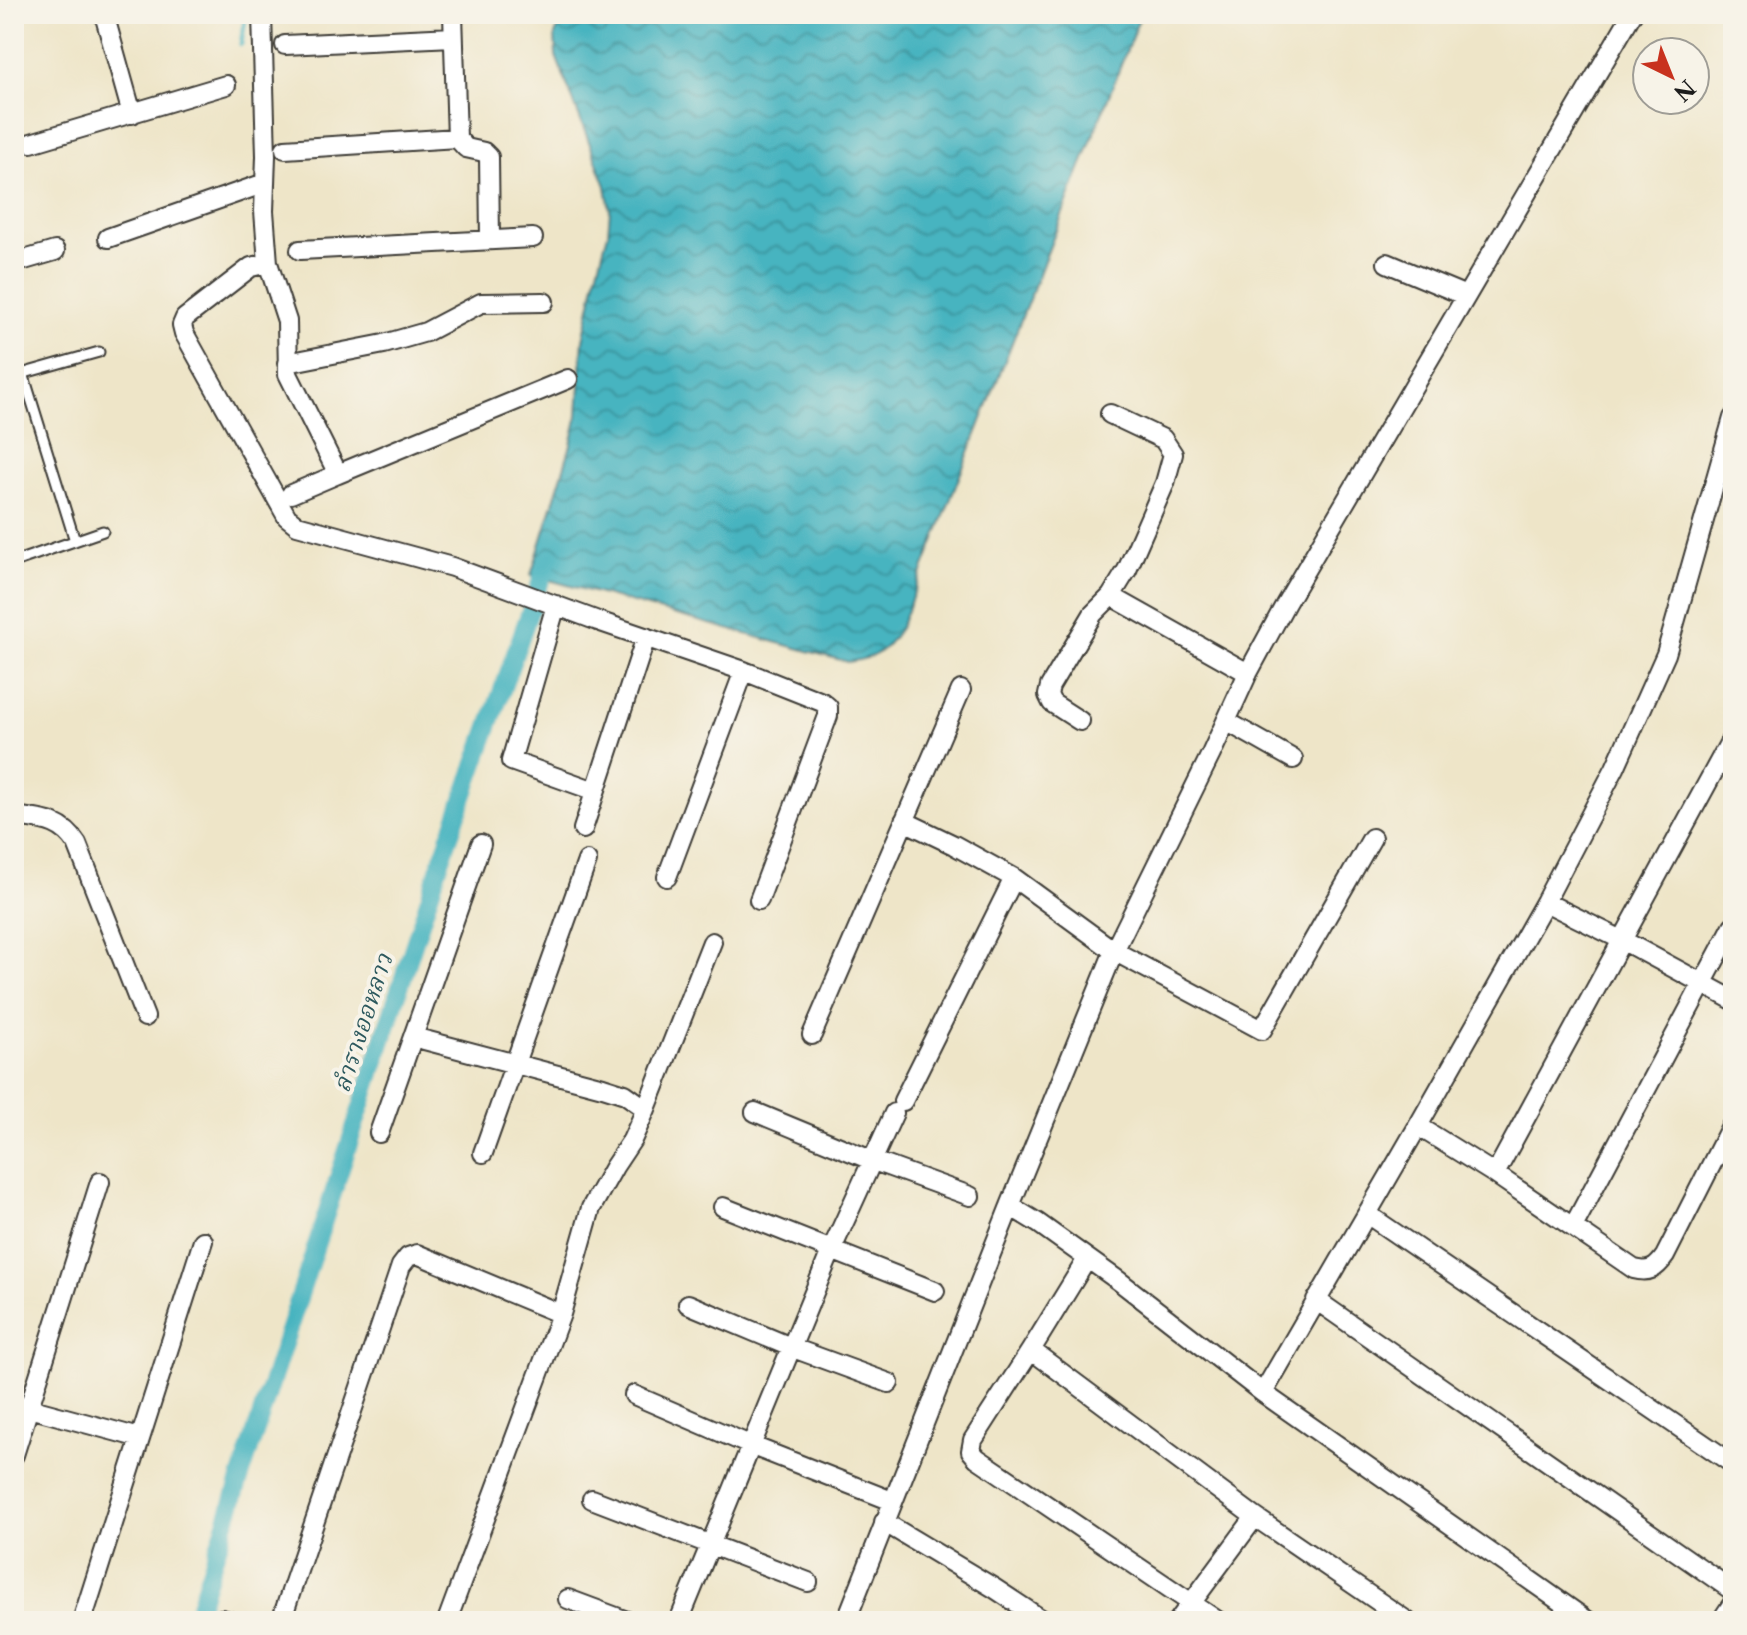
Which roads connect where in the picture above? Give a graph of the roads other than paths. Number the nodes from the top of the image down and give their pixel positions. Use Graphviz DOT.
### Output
graph roads {
  1 [pos="104,14"];
  2 [pos="262,14"];
  3 [pos="453,14"];
  4 [pos="1632,14"];
  5 [pos="453,37"];
  6 [pos="285,45"];
  7 [pos="226,85"];
  8 [pos="132,114"];
  9 [pos="457,138"];
  10 [pos="31,143"];
  11 [pos="285,149"];
  12 [pos="265,183"];
  13 [pos="108,238"];
  14 [pos="533,238"];
  15 [pos="490,239"];
  16 [pos="300,250"];
  17 [pos="55,251"];
  18 [pos="14,263"];
  19 [pos="268,263"];
  20 [pos="1387,263"];
  21 [pos="1466,296"];
  22 [pos="544,302"];
  23 [pos="99,352"];
  24 [pos="287,363"];
  25 [pos="18,375"];
  26 [pos="568,379"];
  27 [pos="1110,414"];
  28 [pos="1733,418"];
  29 [pos="338,474"];
  30 [pos="291,494"];
  31 [pos="103,531"];
  32 [pos="75,541"];
  33 [pos="14,562"];
  34 [pos="1111,596"];
  35 [pos="556,605"];
  36 [pos="646,637"];
  37 [pos="744,671"];
  38 [pos="1248,673"];
  39 [pos="961,690"];
  40 [pos="1080,721"];
  41 [pos="1226,721"];
  42 [pos="1733,736"];
  43 [pos="1293,759"];
  44 [pos="595,791"];
  45 [pos="14,816"];
  46 [pos="904,821"];
  47 [pos="583,829"];
  48 [pos="1372,838"];
  49 [pos="481,844"];
  50 [pos="587,861"];
  51 [pos="667,877"];
  52 [pos="1014,878"];
  53 [pos="759,900"];
  54 [pos="1545,902"];
  55 [pos="1733,926"];
  56 [pos="1622,940"];
  57 [pos="712,942"];
  58 [pos="1114,951"];
  59 [pos="1702,984"];
  60 [pos="1733,1000"];
  61 [pos="145,1017"];
  62 [pos="812,1035"];
  63 [pos="413,1037"];
  64 [pos="514,1063"];
  65 [pos="646,1109"];
  66 [pos="755,1112"];
  67 [pos="1733,1122"];
  68 [pos="1418,1126"];
  69 [pos="379,1133"];
  70 [pos="483,1153"];
  71 [pos="871,1160"];
  72 [pos="1495,1174"];
  73 [pos="100,1182"];
  74 [pos="970,1196"];
  75 [pos="1010,1206"];
  76 [pos="723,1207"];
  77 [pos="1367,1214"];
  78 [pos="1573,1227"];
  79 [pos="203,1241"];
  80 [pos="831,1251"];
  81 [pos="1087,1259"];
  82 [pos="935,1291"];
  83 [pos="1316,1300"];
  84 [pos="688,1304"];
  85 [pos="561,1314"];
  86 [pos="793,1348"];
  87 [pos="1031,1350"];
  88 [pos="889,1383"];
  89 [pos="1263,1393"];
  90 [pos="634,1395"];
  91 [pos="21,1406"];
  92 [pos="140,1438"];
  93 [pos="750,1445"];
  94 [pos="14,1455"];
  95 [pos="1733,1464"];
  96 [pos="592,1499"];
  97 [pos="892,1501"];
  98 [pos="1255,1517"];
  99 [pos="884,1522"];
  100 [pos="709,1544"];
  101 [pos="808,1582"];
  102 [pos="1733,1591"];
  103 [pos="568,1599"];
  104 [pos="1191,1602"];
  105 [pos="1733,1603"];
  106 [pos="848,1620"];
  107 [pos="82,1621"];
  108 [pos="281,1621"];
  109 [pos="447,1621"];
  110 [pos="627,1621"];
  111 [pos="679,1621"];
  112 [pos="1044,1621"];
  113 [pos="1178,1621"];
  114 [pos="1218,1621"];
  115 [pos="1407,1621"];
  116 [pos="1588,1621"];
  117 [pos="1721,1621"];
  1 -- 8 [label="street"];
  2 -- 12 [label="street"];
  3 -- 5 [label="street"];
  4 -- 21 [label="street"];
  5 -- 6 [label="street"];
  5 -- 9 [label="street"];
  7 -- 8 [label="street"];
  8 -- 10 [label="street"];
  9 -- 11 [label="street"];
  9 -- 15 [label="street"];
  12 -- 13 [label="street"];
  12 -- 19 [label="street"];
  14 -- 15 [label="street"];
  15 -- 16 [label="street"];
  17 -- 18 [label="street"];
  19 -- 24 [label="street"];
  19 -- 35 [label="street"];
  20 -- 21 [label="street"];
  21 -- 38 [label="street"];
  22 -- 24 [label="street"];
  23 -- 25 [label="lane"];
  24 -- 29 [label="street"];
  25 -- 32 [label="lane"];
  26 -- 29 [label="street"];
  27 -- 34 [label="street"];
  28 -- 54 [label="street"];
  29 -- 30 [label="street"];
  31 -- 32 [label="lane"];
  32 -- 33 [label="lane"];
  34 -- 38 [label="street"];
  34 -- 40 [label="street"];
  35 -- 36 [label="street"];
  35 -- 44 [label="street"];
  36 -- 37 [label="street"];
  36 -- 44 [label="street"];
  37 -- 51 [label="street"];
  37 -- 53 [label="street"];
  38 -- 41 [label="street"];
  39 -- 46 [label="street"];
  41 -- 43 [label="street"];
  41 -- 58 [label="street"];
  42 -- 56 [label="street"];
  44 -- 47 [label="street"];
  45 -- 61 [label="street"];
  46 -- 52 [label="street"];
  46 -- 62 [label="street"];
  48 -- 58 [label="street"];
  49 -- 63 [label="street"];
  50 -- 64 [label="street"];
  52 -- 58 [label="street"];
  52 -- 71 [label="street"];
  54 -- 56 [label="street"];
  54 -- 68 [label="street"];
  55 -- 59 [label="street"];
  56 -- 59 [label="street"];
  56 -- 72 [label="street"];
  57 -- 65 [label="street"];
  58 -- 75 [label="street"];
  59 -- 60 [label="street"];
  59 -- 78 [label="street"];
  63 -- 64 [label="street"];
  63 -- 69 [label="street"];
  64 -- 65 [label="street"];
  64 -- 70 [label="street"];
  65 -- 85 [label="street"];
  66 -- 71 [label="street"];
  67 -- 78 [label="street"];
  68 -- 72 [label="street"];
  68 -- 77 [label="street"];
  71 -- 74 [label="street"];
  71 -- 80 [label="street"];
  72 -- 78 [label="street"];
  73 -- 91 [label="street"];
  75 -- 81 [label="street"];
  75 -- 97 [label="street"];
  76 -- 80 [label="street"];
  77 -- 83 [label="street"];
  77 -- 95 [label="street"];
  79 -- 92 [label="street"];
  80 -- 82 [label="street"];
  80 -- 86 [label="street"];
  81 -- 87 [label="street"];
  81 -- 89 [label="street"];
  83 -- 89 [label="street"];
  83 -- 102 [label="street"];
  84 -- 86 [label="street"];
  85 -- 108 [label="street"];
  85 -- 109 [label="street"];
  86 -- 88 [label="street"];
  86 -- 93 [label="street"];
  87 -- 98 [label="street"];
  87 -- 104 [label="street"];
  89 -- 116 [label="street"];
  90 -- 93 [label="street"];
  91 -- 92 [label="street"];
  91 -- 94 [label="street"];
  92 -- 107 [label="street"];
  93 -- 97 [label="street"];
  93 -- 100 [label="street"];
  96 -- 100 [label="street"];
  97 -- 99 [label="street"];
  98 -- 104 [label="street"];
  98 -- 115 [label="street"];
  99 -- 106 [label="street"];
  99 -- 112 [label="street"];
  100 -- 101 [label="street"];
  100 -- 111 [label="street"];
  103 -- 110 [label="street"];
  104 -- 113 [label="street"];
  104 -- 114 [label="street"];
  105 -- 117 [label="street"];
}
